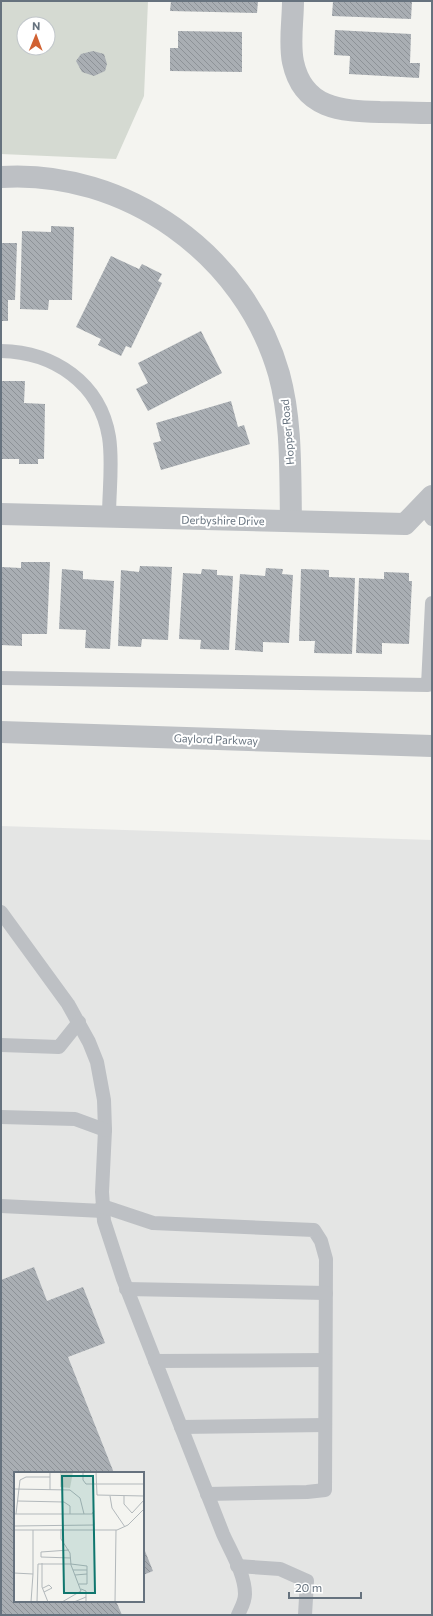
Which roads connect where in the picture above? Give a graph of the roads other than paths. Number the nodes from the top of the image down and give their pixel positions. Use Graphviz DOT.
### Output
graph roads {
  1 [pos="293,1"];
  2 [pos="432,113"];
  3 [pos="1,177"];
  4 [pos="1,351"];
  5 [pos="429,507"];
  6 [pos="1,514"];
  7 [pos="109,517"];
  8 [pos="291,521"];
  9 [pos="432,603"];
  10 [pos="1,678"];
  11 [pos="1,732"];
  12 [pos="432,746"];
  13 [pos="1,912"];
  14 [pos="79,1022"];
  15 [pos="1,1045"];
  16 [pos="1,1118"];
  17 [pos="105,1130"];
  18 [pos="1,1206"];
  19 [pos="102,1209"];
  20 [pos="126,1289"];
  21 [pos="326,1293"];
  22 [pos="325,1360"];
  23 [pos="155,1361"];
  24 [pos="325,1425"];
  25 [pos="181,1428"];
  26 [pos="207,1494"];
  27 [pos="237,1566"];
  28 [pos="238,1615"];
  29 [pos="305,1615"];
  1 -- 2 [label="street"];
  3 -- 8 [label="street, Hopper Road"];
  4 -- 7 [label="lane"];
  5 -- 8 [label="street, Derbyshire Drive"];
  6 -- 7 [label="street, Derbyshire Drive"];
  7 -- 8 [label="street, Derbyshire Drive"];
  9 -- 10 [label="lane"];
  11 -- 12 [label="street, Gaylord Parkway"];
  13 -- 14 [label="lane"];
  14 -- 15 [label="lane"];
  14 -- 17 [label="lane"];
  16 -- 17 [label="lane"];
  17 -- 19 [label="lane"];
  18 -- 19 [label="lane"];
  19 -- 20 [label="lane"];
  19 -- 21 [label="lane"];
  20 -- 21 [label="lane"];
  20 -- 23 [label="lane"];
  21 -- 22 [label="lane"];
  22 -- 23 [label="lane"];
  22 -- 24 [label="lane"];
  23 -- 25 [label="lane"];
  24 -- 25 [label="lane"];
  24 -- 26 [label="lane"];
  25 -- 26 [label="lane"];
  26 -- 27 [label="lane"];
  27 -- 28 [label="lane"];
  27 -- 29 [label="lane"];
}
